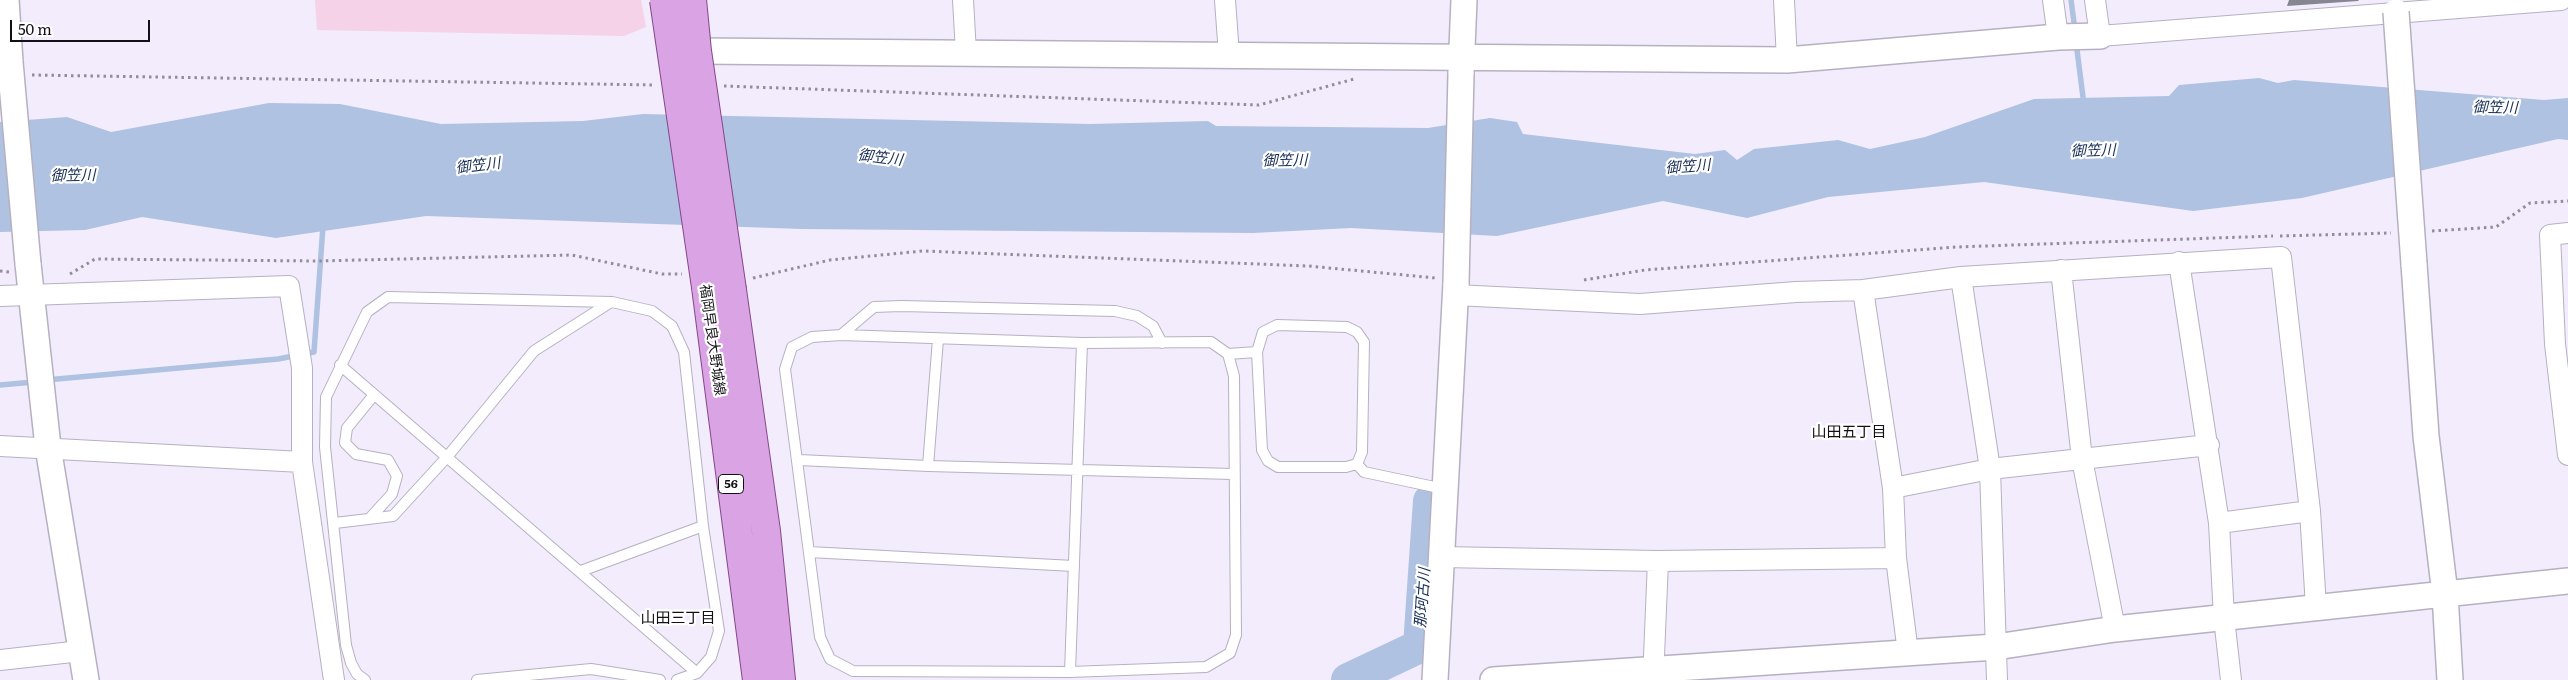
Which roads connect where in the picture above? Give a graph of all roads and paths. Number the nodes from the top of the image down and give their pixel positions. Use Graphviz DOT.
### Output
graph roads {
  1 [pos="6,0"];
  2 [pos="664,0"];
  3 [pos="692,0"];
  4 [pos="962,0"];
  5 [pos="1225,0"];
  6 [pos="1464,0"];
  7 [pos="1784,0"];
  8 [pos="2053,0"];
  9 [pos="2095,0"];
  10 [pos="2561,0"];
  11 [pos="2395,6"];
  12 [pos="2100,36"];
  13 [pos="2058,37"];
  14 [pos="697,51"];
  15 [pos="966,53"];
  16 [pos="1229,55"];
  17 [pos="7,58"];
  18 [pos="1787,60"];
  19 [pos="1462,65"];
  20 [pos="2568,201"];
  21 [pos="2427,231"];
  22 [pos="2397,233"];
  23 [pos="2568,233"];
  24 [pos="2179,262"];
  25 [pos="2061,270"];
  26 [pos="65,277"];
  27 [pos="1961,277"];
  28 [pos="719,282"];
  29 [pos="1576,282"];
  30 [pos="1451,286"];
  31 [pos="1863,290"];
  32 [pos="30,295"];
  33 [pos="0,296"];
  34 [pos="612,302"];
  35 [pos="841,335"];
  36 [pos="938,339"];
  37 [pos="1082,343"];
  38 [pos="1162,343"];
  39 [pos="2562,344"];
  40 [pos="1257,352"];
  41 [pos="1228,354"];
  42 [pos="340,365"];
  43 [pos="373,396"];
  44 [pos="2209,445"];
  45 [pos="0,446"];
  46 [pos="48,447"];
  47 [pos="2568,455"];
  48 [pos="447,457"];
  49 [pos="799,460"];
  50 [pos="2082,460"];
  51 [pos="302,462"];
  52 [pos="1357,464"];
  53 [pos="928,466"];
  54 [pos="1078,469"];
  55 [pos="1990,469"];
  56 [pos="1233,474"];
  57 [pos="1892,488"];
  58 [pos="1444,489"];
  59 [pos="2310,511"];
  60 [pos="370,518"];
  61 [pos="335,523"];
  62 [pos="2220,523"];
  63 [pos="703,526"];
  64 [pos="810,552"];
  65 [pos="1441,557"];
  66 [pos="1896,558"];
  67 [pos="1658,561"];
  68 [pos="1074,566"];
  69 [pos="581,571"];
  70 [pos="2568,582"];
  71 [pos="2445,594"];
  72 [pos="2316,607"];
  73 [pos="2224,618"];
  74 [pos="2115,629"];
  75 [pos="1996,647"];
  76 [pos="81,651"];
  77 [pos="1908,653"];
  78 [pos="0,660"];
  79 [pos="1070,672"];
  80 [pos="697,673"];
  81 [pos="1654,674"];
  82 [pos="360,678"];
  83 [pos="86,680"];
  84 [pos="334,680"];
  85 [pos="477,680"];
  86 [pos="660,680"];
  87 [pos="678,680"];
  88 [pos="757,680"];
  89 [pos="781,680"];
  90 [pos="1435,680"];
  91 [pos="1493,680"];
  92 [pos="1997,680"];
  93 [pos="2231,680"];
  94 [pos="2450,680"];
  1 -- 17 [label="street"];
  2 -- 28 [label="main road, 福岡早良大野城線 / 56, bridge"];
  3 -- 14 [label="main road, 福岡早良大野城線 / 56, bridge"];
  4 -- 15 [label="street"];
  5 -- 16 [label="street"];
  6 -- 19 [label="street"];
  7 -- 18 [label="street"];
  8 -- 13 [label="street"];
  9 -- 12 [label="street"];
  10 -- 11 [label="street"];
  11 -- 12 [label="street"];
  11 -- 71 [label="street, bridge"];
  12 -- 13 [label="street"];
  13 -- 18 [label="street"];
  14 -- 15 [label="street"];
  14 -- 28 [label="main road, 福岡早良大野城線 / 56, bridge"];
  15 -- 16 [label="street"];
  16 -- 19 [label="street"];
  17 -- 32 [label="street, bridge"];
  18 -- 19 [label="street"];
  19 -- 30 [label="street, bridge"];
  20 -- 21 [label="path"];
  22 -- 29 [label="path"];
  23 -- 39 [label="street"];
  24 -- 25 [label="street"];
  24 -- 44 [label="street"];
  24 -- 59 [label="street"];
  25 -- 27 [label="street"];
  25 -- 50 [label="street"];
  26 -- 28 [label="path"];
  27 -- 31 [label="street"];
  27 -- 55 [label="street"];
  28 -- 30 [label="path"];
  28 -- 88 [label="main road, 福岡早良大野城線 / 56"];
  28 -- 89 [label="main road, 福岡早良大野城線 / 56"];
  30 -- 31 [label="street"];
  30 -- 58 [label="street"];
  31 -- 57 [label="street"];
  32 -- 33 [label="street"];
  32 -- 46 [label="street"];
  32 -- 51 [label="street"];
  34 -- 42 [label="lane"];
  34 -- 48 [label="lane"];
  34 -- 63 [label="lane"];
  35 -- 36 [label="lane"];
  35 -- 38 [label="lane"];
  35 -- 49 [label="lane"];
  36 -- 37 [label="lane"];
  36 -- 53 [label="lane"];
  37 -- 38 [label="lane"];
  37 -- 54 [label="lane"];
  38 -- 41 [label="lane"];
  39 -- 47 [label="street"];
  40 -- 41 [label="lane"];
  40 -- 52 [label="lane"];
  40 -- 52 [label="lane"];
  41 -- 56 [label="lane"];
  42 -- 43 [label="lane"];
  42 -- 61 [label="lane"];
  43 -- 48 [label="lane"];
  43 -- 60 [label="lane"];
  44 -- 50 [label="street"];
  44 -- 62 [label="street"];
  45 -- 46 [label="street"];
  46 -- 51 [label="street"];
  46 -- 76 [label="street"];
  48 -- 60 [label="lane"];
  48 -- 69 [label="lane"];
  49 -- 53 [label="lane"];
  49 -- 64 [label="lane"];
  50 -- 55 [label="street"];
  50 -- 74 [label="street"];
  51 -- 84 [label="street"];
  52 -- 58 [label="lane"];
  53 -- 54 [label="lane"];
  54 -- 56 [label="lane"];
  54 -- 68 [label="lane"];
  55 -- 57 [label="street"];
  55 -- 75 [label="street"];
  56 -- 79 [label="lane"];
  57 -- 66 [label="street"];
  58 -- 65 [label="street"];
  59 -- 62 [label="street"];
  59 -- 72 [label="street"];
  60 -- 61 [label="lane"];
  61 -- 82 [label="lane"];
  62 -- 73 [label="street"];
  63 -- 69 [label="lane"];
  63 -- 80 [label="lane"];
  64 -- 68 [label="lane"];
  64 -- 79 [label="lane"];
  65 -- 67 [label="street"];
  65 -- 90 [label="street"];
  66 -- 67 [label="street"];
  66 -- 77 [label="street"];
  67 -- 81 [label="street"];
  68 -- 79 [label="lane"];
  69 -- 80 [label="lane"];
  70 -- 71 [label="street"];
  71 -- 72 [label="street"];
  71 -- 94 [label="street"];
  72 -- 73 [label="street"];
  73 -- 74 [label="street"];
  73 -- 93 [label="street"];
  74 -- 75 [label="street"];
  75 -- 77 [label="street"];
  75 -- 92 [label="street"];
  76 -- 78 [label="street"];
  76 -- 83 [label="street"];
  77 -- 81 [label="street"];
  80 -- 87 [label="lane"];
  81 -- 91 [label="street"];
  85 -- 86 [label="lane"];
}
